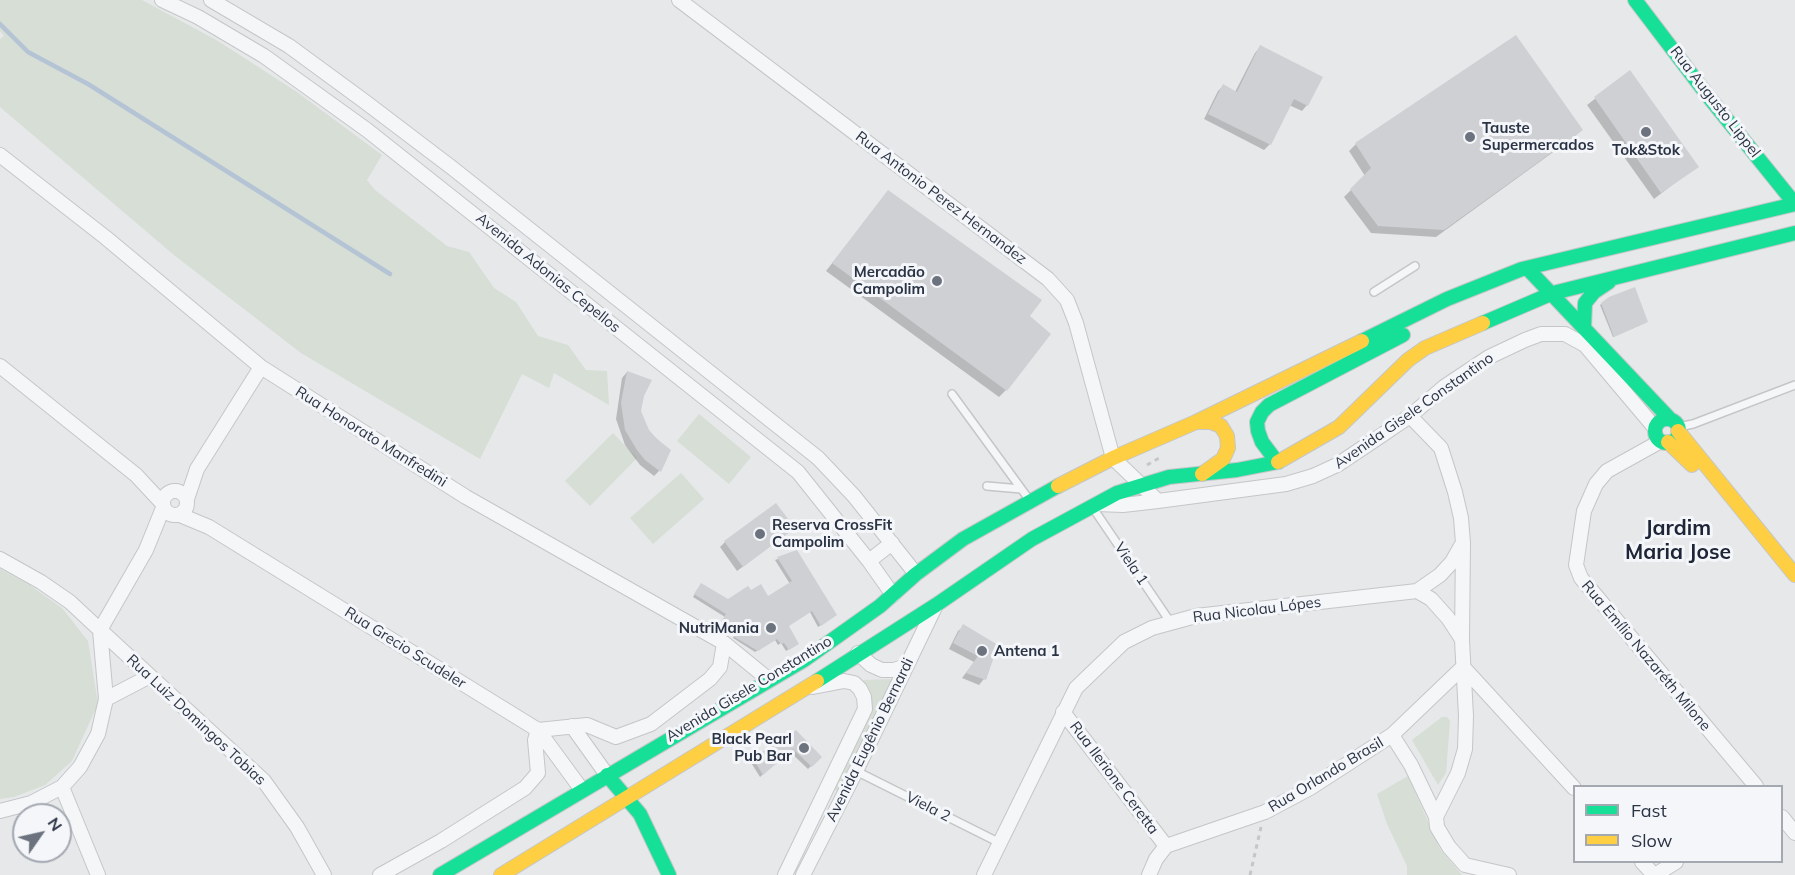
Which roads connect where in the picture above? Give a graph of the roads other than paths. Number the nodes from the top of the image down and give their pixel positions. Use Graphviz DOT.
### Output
graph roads {
  1 [pos="162,0"];
  2 [pos="211,0"];
  3 [pos="679,0"];
  4 [pos="1635,0"];
  5 [pos="0,155"];
  6 [pos="1795,204"];
  7 [pos="1795,232"];
  8 [pos="1415,266"];
  9 [pos="1527,268"];
  10 [pos="1624,276"];
  11 [pos="1374,292"];
  12 [pos="1552,294"];
  13 [pos="1450,298"];
  14 [pos="1584,328"];
  15 [pos="0,366"];
  16 [pos="261,367"];
  17 [pos="1795,385"];
  18 [pos="952,394"];
  19 [pos="1410,416"];
  20 [pos="1196,422"];
  21 [pos="1675,426"];
  22 [pos="1662,437"];
  23 [pos="1113,458"];
  24 [pos="1276,462"];
  25 [pos="196,469"];
  26 [pos="1202,474"];
  27 [pos="840,481"];
  28 [pos="1297,482"];
  29 [pos="1140,484"];
  30 [pos="987,486"];
  31 [pos="1026,494"];
  32 [pos="819,497"];
  33 [pos="167,499"];
  34 [pos="1158,501"];
  35 [pos="1094,505"];
  36 [pos="182,509"];
  37 [pos="1754,525"];
  38 [pos="892,543"];
  39 [pos="1463,543"];
  40 [pos="146,550"];
  41 [pos="0,559"];
  42 [pos="869,561"];
  43 [pos="916,574"];
  44 [pos="1795,575"];
  45 [pos="1417,591"];
  46 [pos="893,595"];
  47 [pos="936,605"];
  48 [pos="1171,623"];
  49 [pos="100,630"];
  50 [pos="1462,640"];
  51 [pos="724,643"];
  52 [pos="858,652"];
  53 [pos="906,666"];
  54 [pos="1463,667"];
  55 [pos="150,676"];
  56 [pos="768,679"];
  57 [pos="805,689"];
  58 [pos="106,699"];
  59 [pos="1063,712"];
  60 [pos="572,726"];
  61 [pos="538,730"];
  62 [pos="1392,735"];
  63 [pos="856,771"];
  64 [pos="607,775"];
  65 [pos="1755,785"];
  66 [pos="1573,786"];
  67 [pos="62,787"];
  68 [pos="582,790"];
  69 [pos="628,799"];
  70 [pos="0,811"];
  71 [pos="1436,817"];
  72 [pos="1783,818"];
  73 [pos="1795,833"];
  74 [pos="1000,843"];
  75 [pos="1166,846"];
  76 [pos="1644,863"];
  77 [pos="1673,863"];
  78 [pos="98,875"];
  79 [pos="324,875"];
  80 [pos="380,875"];
  81 [pos="441,875"];
  82 [pos="501,875"];
  83 [pos="669,875"];
  84 [pos="785,875"];
  85 [pos="802,875"];
  86 [pos="984,875"];
  87 [pos="1149,875"];
  88 [pos="1509,875"];
  89 [pos="1654,875"];
  1 -- 32 [label="street, Avenida Adonias Cepellos"];
  2 -- 27 [label="street, Avenida Adonias Cepellos"];
  3 -- 23 [label="street, Rua Antonio Perez Hernandez"];
  4 -- 6 [label="main road, Rua Augusto Lippel"];
  5 -- 16 [label="street, Rua Honorato Manfredini"];
  6 -- 9 [label="main road, Avenida Gisele Constantino"];
  7 -- 10 [label="main road"];
  8 -- 11 [label="lane"];
  9 -- 12 [label="main road"];
  9 -- 13 [label="main road, Avenida Gisele Constantino"];
  10 -- 12 [label="main road, Avenida Gisele Constantino"];
  10 -- 14 [label="main road"];
  12 -- 14 [label="main road"];
  12 -- 24 [label="main road, Avenida Gisele Constantino"];
  13 -- 20 [label="main road, Avenida Gisele Constantino"];
  13 -- 24 [label="main road"];
  14 -- 21 [label="main road"];
  15 -- 33 [label="street"];
  16 -- 25 [label="street"];
  16 -- 51 [label="street, Rua Honorato Manfredini"];
  17 -- 21 [label="lane"];
  18 -- 31 [label="lane"];
  19 -- 22 [label="street, Avenida Gisele Constantino"];
  19 -- 28 [label="street, Avenida Gisele Constantino"];
  19 -- 39 [label="street"];
  20 -- 23 [label="main road, Avenida Gisele Constantino"];
  20 -- 26 [label="main road"];
  21 -- 22 [label="main road"];
  21 -- 22 [label="main road"];
  21 -- 37 [label="main road"];
  22 -- 37 [label="main road"];
  22 -- 65 [label="street, Rua Emílio Nazaréth Milone"];
  23 -- 29 [label="street"];
  23 -- 31 [label="main road, Avenida Gisele Constantino"];
  24 -- 26 [label="main road, Avenida Gisele Constantino"];
  24 -- 28 [label="street"];
  25 -- 33 [label="street"];
  25 -- 36 [label="street"];
  26 -- 29 [label="main road, Avenida Gisele Constantino"];
  27 -- 32 [label="street"];
  27 -- 38 [label="street, Avenida Adonias Cepellos"];
  28 -- 34 [label="street, Avenida Gisele Constantino"];
  29 -- 34 [label="street"];
  29 -- 35 [label="main road, Avenida Gisele Constantino"];
  30 -- 31 [label="lane"];
  31 -- 43 [label="main road, Avenida Gisele Constantino"];
  32 -- 42 [label="street, Avenida Adonias Cepellos"];
  33 -- 36 [label="street"];
  33 -- 36 [label="street"];
  33 -- 40 [label="street"];
  34 -- 35 [label="street, Avenida Gisele Constantino"];
  35 -- 47 [label="main road, Avenida Gisele Constantino"];
  35 -- 48 [label="lane, Viela 1"];
  36 -- 40 [label="street"];
  36 -- 61 [label="street, Rua Grecio Scudeler"];
  37 -- 44 [label="main road"];
  38 -- 42 [label="street"];
  38 -- 43 [label="street, Avenida Adonias Cepellos"];
  39 -- 45 [label="street, Rua Nicolau Lópes"];
  39 -- 50 [label="street"];
  40 -- 49 [label="street"];
  41 -- 49 [label="street, Rua Luiz Domingos Tobias"];
  42 -- 46 [label="street, Avenida Adonias Cepellos"];
  43 -- 46 [label="main road, Avenida Gisele Constantino"];
  45 -- 48 [label="street, Rua Nicolau Lópes"];
  45 -- 50 [label="street"];
  46 -- 52 [label="main road"];
  46 -- 56 [label="main road, Avenida Gisele Constantino"];
  47 -- 52 [label="main road, Avenida Gisele Constantino"];
  47 -- 53 [label="street, Avenida Eugênio Bernardi"];
  48 -- 59 [label="street, Rua Nicolau Lópes"];
  49 -- 55 [label="street, Rua Luiz Domingos Tobias"];
  49 -- 58 [label="street"];
  50 -- 54 [label="street"];
  51 -- 56 [label="street, Rua Honorato Manfredini"];
  51 -- 60 [label="street"];
  52 -- 53 [label="street"];
  52 -- 57 [label="main road, Avenida Gisele Constantino"];
  53 -- 63 [label="street, Avenida Eugênio Bernardi"];
  54 -- 62 [label="street, Rua Orlando Brasil"];
  54 -- 66 [label="street"];
  54 -- 71 [label="street"];
  55 -- 58 [label="street"];
  55 -- 79 [label="street, Rua Luiz Domingos Tobias"];
  56 -- 64 [label="main road, Avenida Gisele Constantino"];
  57 -- 69 [label="main road, Avenida Gisele Constantino"];
  57 -- 84 [label="street, Avenida Eugênio Bernardi"];
  58 -- 67 [label="street"];
  59 -- 74 [label="street, Rua Nicolau Lópes"];
  59 -- 75 [label="street, Rua Ilerione Ceretta"];
  60 -- 61 [label="street"];
  60 -- 64 [label="street"];
  61 -- 68 [label="street, Rua Grecio Scudeler"];
  61 -- 80 [label="street"];
  62 -- 71 [label="street"];
  62 -- 75 [label="street, Rua Orlando Brasil"];
  63 -- 74 [label="lane, Viela 2"];
  63 -- 85 [label="street, Avenida Eugênio Bernardi"];
  64 -- 68 [label="main road, Avenida Gisele Constantino"];
  64 -- 69 [label="main road"];
  67 -- 70 [label="street"];
  67 -- 78 [label="street"];
  68 -- 81 [label="main road, Avenida Gisele Constantino"];
  69 -- 82 [label="main road, Avenida Gisele Constantino"];
  69 -- 83 [label="main road"];
  71 -- 88 [label="street"];
  72 -- 73 [label="street"];
  74 -- 86 [label="street, Rua Nicolau Lópes"];
  75 -- 87 [label="street, Rua Ilerione Ceretta"];
  76 -- 89 [label="street"];
  77 -- 89 [label="street"];
}
